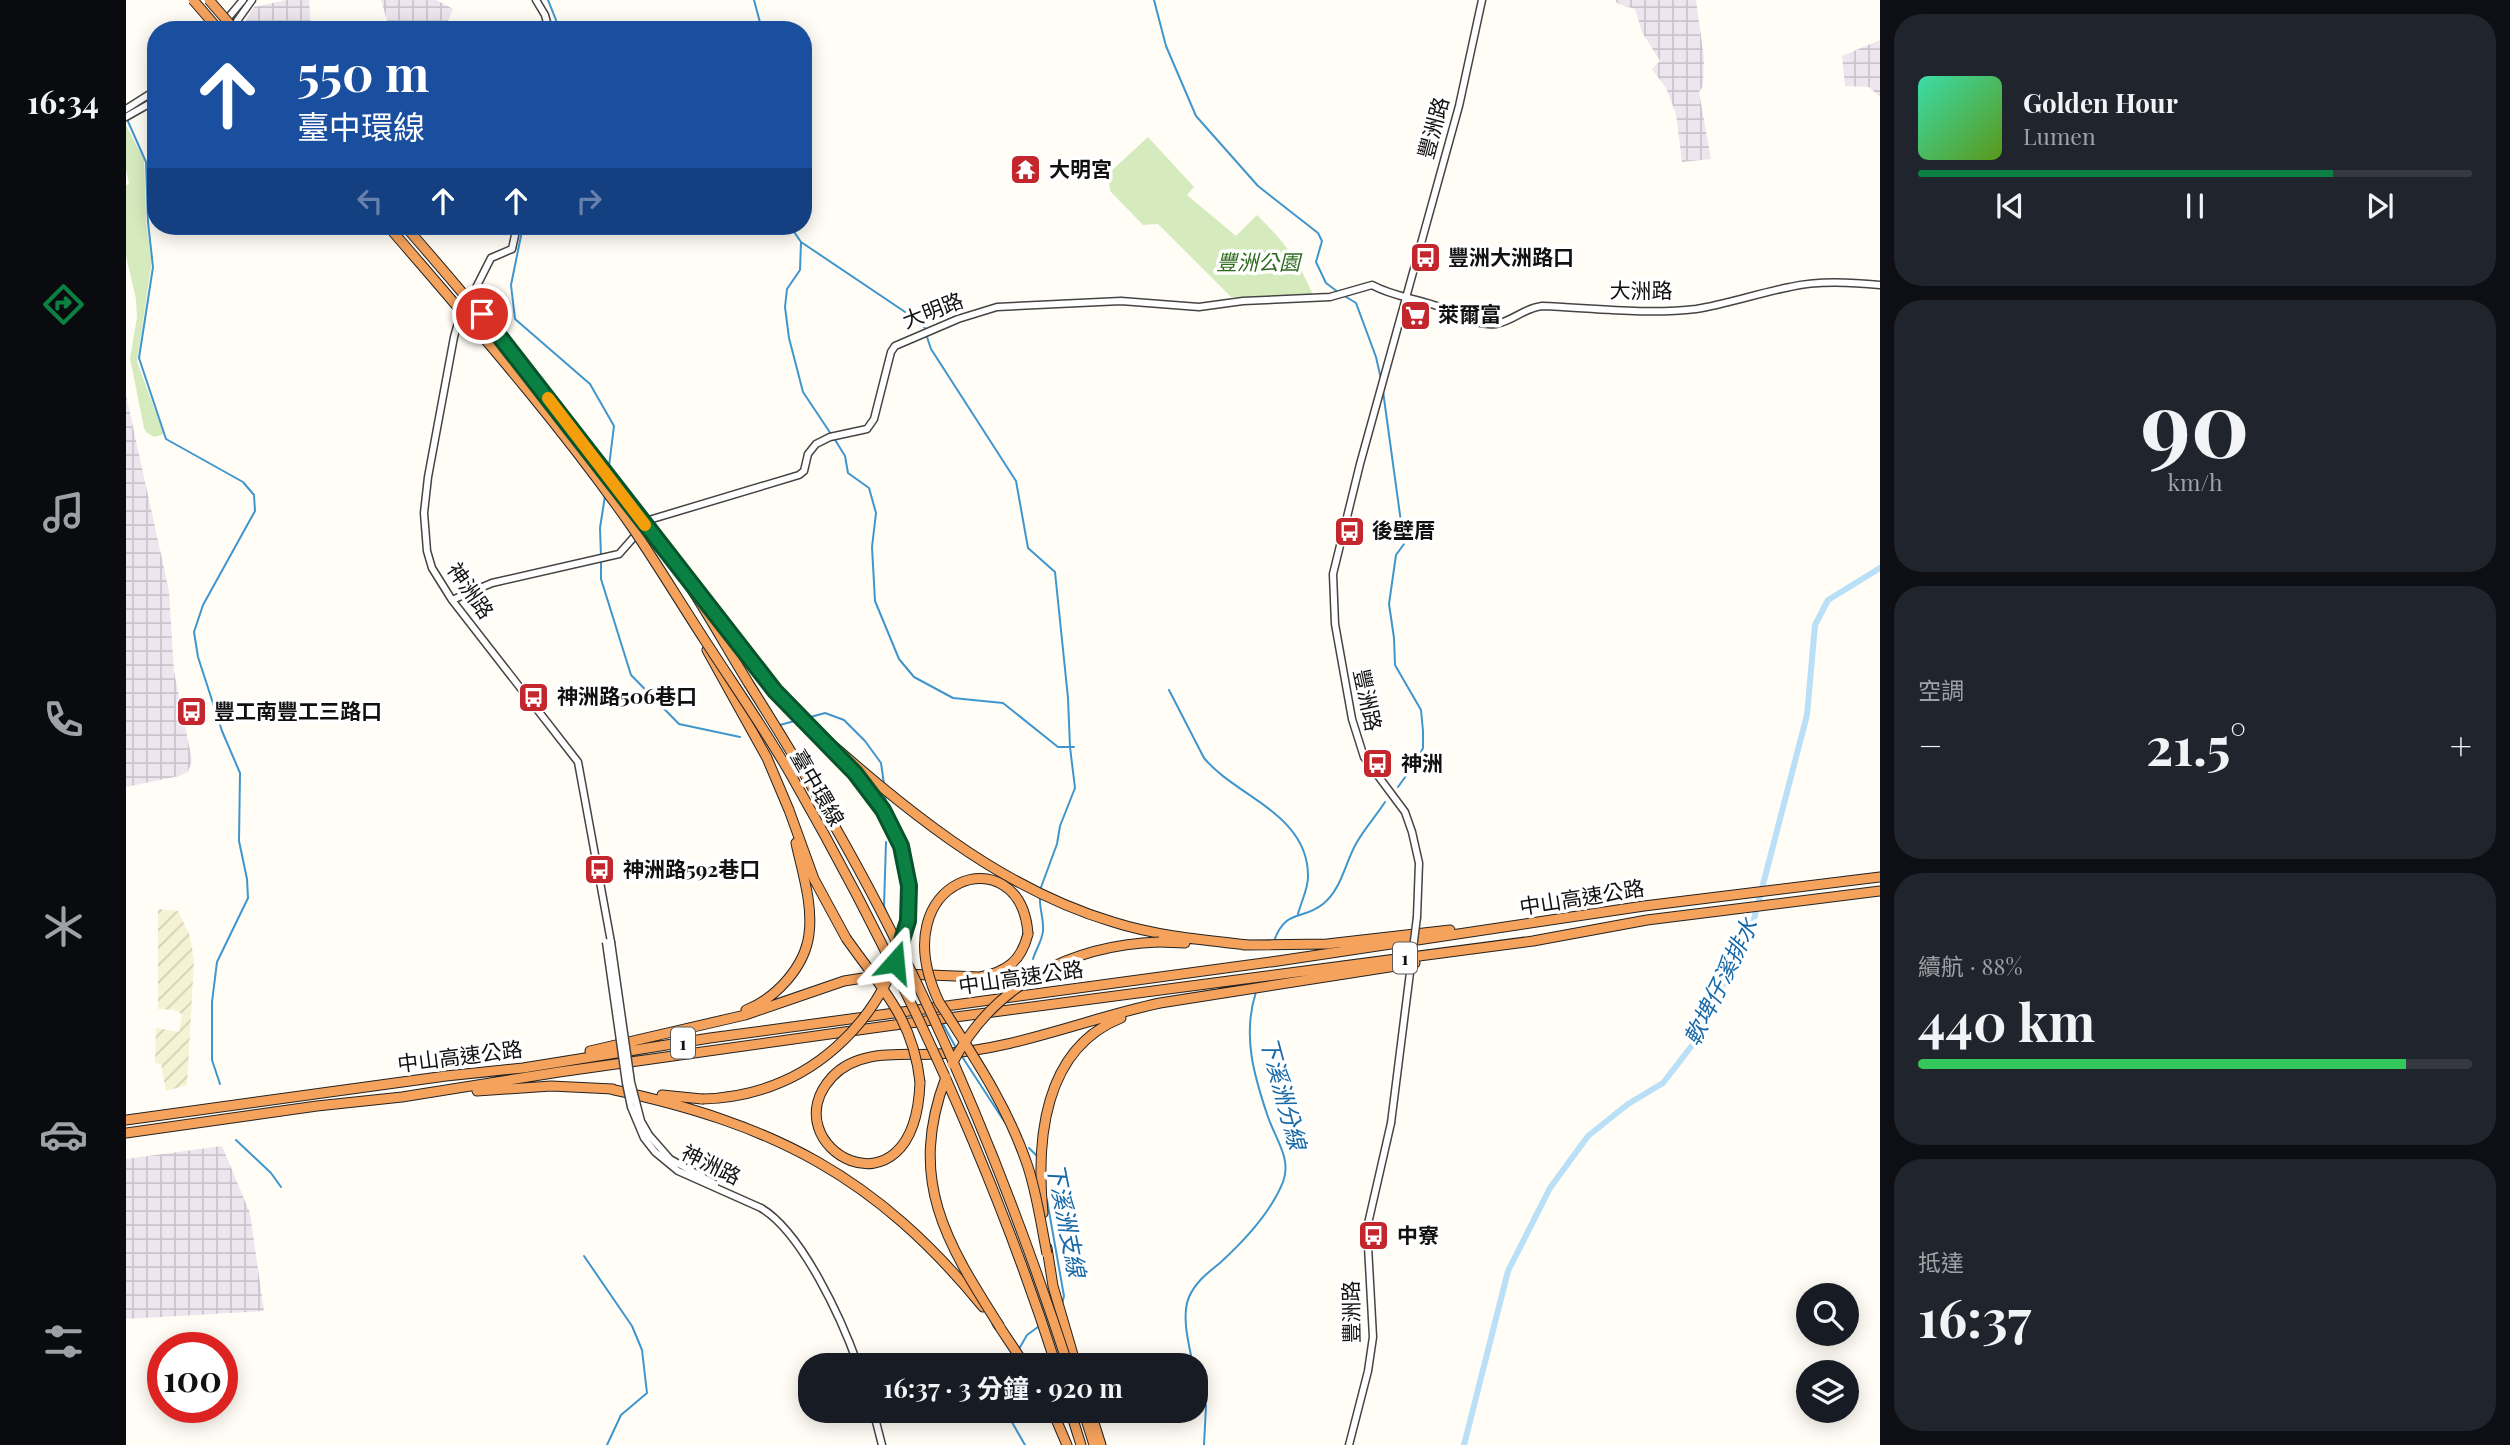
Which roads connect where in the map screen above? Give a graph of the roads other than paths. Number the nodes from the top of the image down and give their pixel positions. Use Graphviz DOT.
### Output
graph roads {
  1 [pos="193,0"];
  2 [pos="209,0"];
  3 [pos="243,0"];
  4 [pos="252,0"];
  5 [pos="536,0"];
  6 [pos="1482,0"];
  7 [pos="210,21"];
  8 [pos="226,21"];
  9 [pos="226,21"];
  10 [pos="239,21"];
  11 [pos="547,21"];
  12 [pos="147,98"];
  13 [pos="147,105"];
  14 [pos="127,115"];
  15 [pos="396,235"];
  16 [pos="413,235"];
  17 [pos="515,235"];
  18 [pos="1880,285"];
  19 [pos="1407,298"];
  20 [pos="677,566"];
  21 [pos="667,582"];
  22 [pos="452,600"];
  23 [pos="800,717"];
  24 [pos="766,758"];
  25 [pos="1880,877"];
  26 [pos="1880,891"];
  27 [pos="1508,928"];
  28 [pos="1157,937"];
  29 [pos="1249,983"];
  30 [pos="1160,1003"];
  31 [pos="721,1019"];
  32 [pos="523,1068"];
  33 [pos="610,1089"];
  34 [pos="402,1097"];
  35 [pos="126,1120"];
  36 [pos="127,1132"];
  37 [pos="1047,1254"];
  38 [pos="1000,1327"];
  39 [pos="853,1353"];
  40 [pos="1017,1353"];
  41 [pos="1052,1353"];
  42 [pos="1064,1353"];
  43 [pos="1073,1353"];
  44 [pos="876,1423"];
  45 [pos="1058,1423"];
  46 [pos="1074,1423"];
  47 [pos="1087,1423"];
  48 [pos="1094,1423"];
  49 [pos="882,1445"];
  50 [pos="1067,1445"];
  51 [pos="1081,1445"];
  52 [pos="1094,1445"];
  53 [pos="1101,1445"];
  54 [pos="1349,1445"];
  1 -- 7 [label="highway, bridge"];
  2 -- 9 [label="highway, bridge"];
  3 -- 8 [label="street"];
  4 -- 10 [label="street"];
  5 -- 11 [label="street"];
  6 -- 19 [label="street, 豐洲路"];
  12 -- 14 [label="street"];
  13 -- 14 [label="street"];
  15 -- 21 [label="highway, 臺中環線, bridge"];
  16 -- 20 [label="highway, 臺中環線, bridge"];
  17 -- 22 [label="street, 神洲路"];
  18 -- 19 [label="street, 大洲路"];
  19 -- 22 [label="street, 大明路"];
  19 -- 54 [label="street, 豐洲路, bridge"];
  20 -- 23 [label="highway, bridge"];
  20 -- 42 [label="highway, 臺中環線, bridge"];
  21 -- 24 [label="highway, bridge"];
  21 -- 41 [label="highway, 臺中環線, bridge"];
  22 -- 39 [label="street, 神洲路, bridge"];
  23 -- 28 [label="highway"];
  23 -- 33 [label="highway, bridge"];
  24 -- 30 [label="highway, bridge"];
  24 -- 31 [label="highway"];
  25 -- 27 [label="highway, 中山高速公路 / 1"];
  26 -- 29 [label="highway, 中山高速公路 / 1"];
  27 -- 28 [label="highway"];
  27 -- 32 [label="highway, 中山高速公路 / 1"];
  28 -- 38 [label="highway, bridge"];
  29 -- 30 [label="highway"];
  29 -- 34 [label="highway, 中山高速公路 / 1"];
  30 -- 37 [label="highway, bridge"];
  31 -- 32 [label="highway"];
  31 -- 37 [label="highway, bridge"];
  32 -- 35 [label="highway, 中山高速公路 / 1"];
  33 -- 34 [label="highway"];
  33 -- 38 [label="highway, bridge"];
  34 -- 36 [label="highway, 中山高速公路 / 1"];
  37 -- 43 [label="highway"];
  38 -- 40 [label="highway"];
  44 -- 49 [label="street"];
  45 -- 50 [label="highway"];
  46 -- 51 [label="highway"];
  47 -- 52 [label="highway"];
  48 -- 53 [label="highway"];
}
